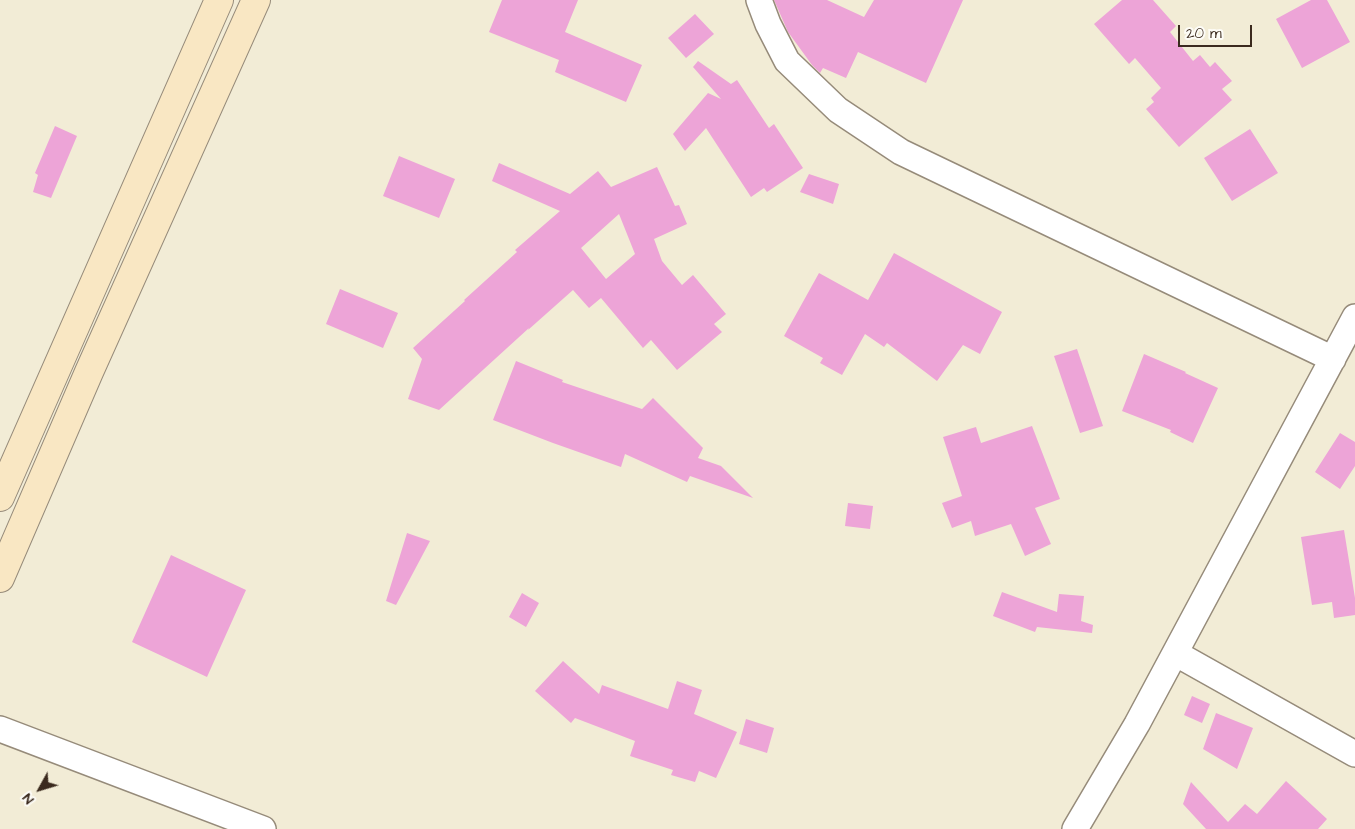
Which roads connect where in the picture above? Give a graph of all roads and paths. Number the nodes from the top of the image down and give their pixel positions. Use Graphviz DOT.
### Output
graph roads {
  1 [pos="219,0"];
  2 [pos="256,0"];
  3 [pos="759,0"];
  4 [pos="1355,317"];
  5 [pos="1333,359"];
  6 [pos="0,497"];
  7 [pos="0,578"];
  8 [pos="1175,654"];
  9 [pos="0,729"];
  10 [pos="1355,754"];
  11 [pos="264,829"];
  12 [pos="1075,829"];
  1 -- 6 [label="main road"];
  2 -- 7 [label="main road"];
  3 -- 5 [label="street"];
  4 -- 5 [label="street"];
  5 -- 8 [label="street"];
  8 -- 10 [label="street"];
  8 -- 12 [label="street"];
  9 -- 11 [label="street"];
}
